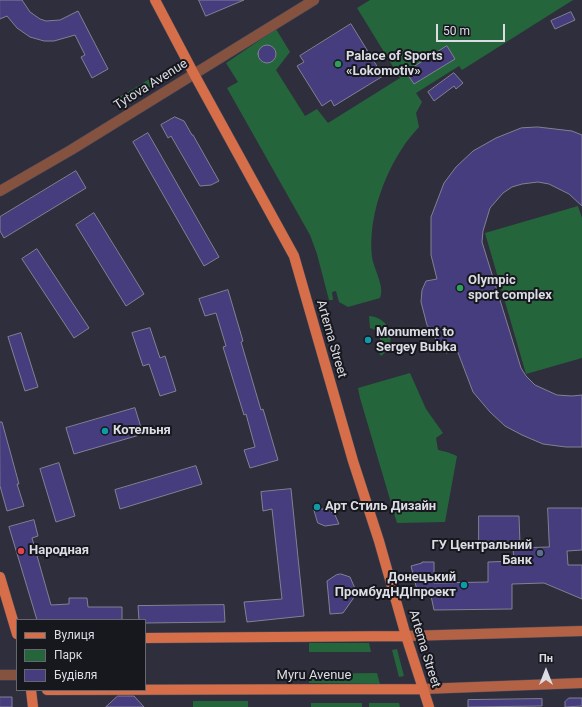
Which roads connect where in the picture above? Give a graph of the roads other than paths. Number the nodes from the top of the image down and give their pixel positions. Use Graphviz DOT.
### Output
graph roads {
  1 [pos="155,0"];
  2 [pos="314,0"];
  3 [pos="194,74"];
  4 [pos="0,191"];
  5 [pos="0,577"];
  6 [pos="16,631"];
  7 [pos="582,631"];
  8 [pos="406,636"];
  9 [pos="146,638"];
  10 [pos="0,675"];
  11 [pos="16,675"];
  12 [pos="582,683"];
  13 [pos="423,689"];
  14 [pos="146,690"];
  15 [pos="31,691"];
  16 [pos="33,707"];
  17 [pos="429,707"];
  1 -- 3 [label="main road, Artema Street"];
  2 -- 3 [label="street, Tytova Avenue"];
  3 -- 4 [label="street, Tytova Avenue"];
  3 -- 8 [label="main road, Artema Street"];
  5 -- 6 [label="main road"];
  7 -- 8 [label="main road"];
  8 -- 9 [label="main road"];
  8 -- 13 [label="main road, Artema Street"];
  10 -- 11 [label="street"];
  12 -- 13 [label="main road, Myru Avenue"];
  13 -- 14 [label="main road, Myru Avenue"];
  13 -- 17 [label="main road, Artema Street"];
  15 -- 16 [label="main road"];
}
